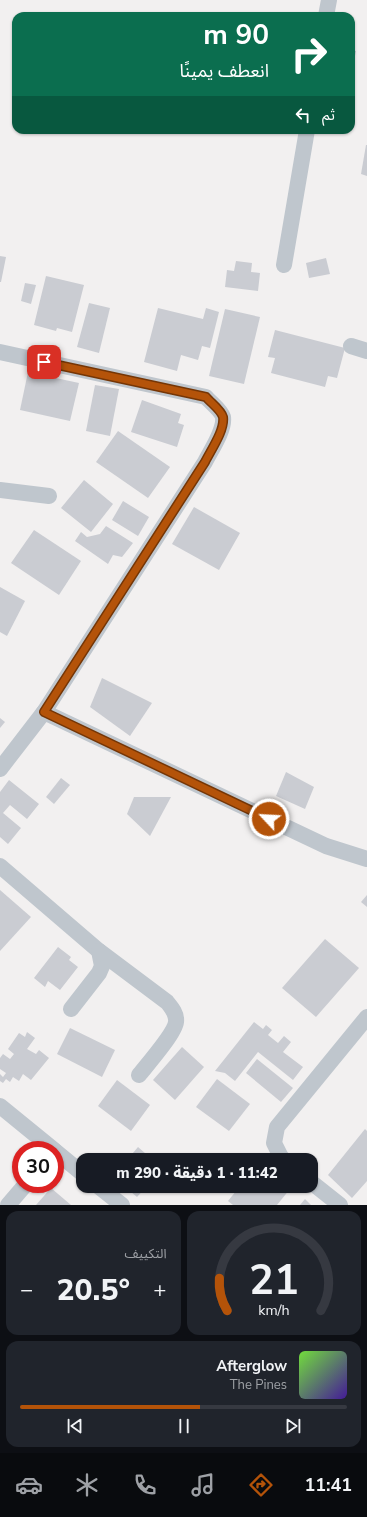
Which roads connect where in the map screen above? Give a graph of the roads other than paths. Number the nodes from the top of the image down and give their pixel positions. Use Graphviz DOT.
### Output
graph roads {
  1 [pos="328,0"];
  2 [pos="326,12"];
  3 [pos="306,134"];
  4 [pos="284,265"];
  5 [pos="351,346"];
  6 [pos="367,350"];
  7 [pos="0,352"];
  8 [pos="0,490"];
  9 [pos="49,496"];
  10 [pos="44,712"];
  11 [pos="0,769"];
  12 [pos="367,859"];
  13 [pos="0,866"];
  14 [pos="99,951"];
  15 [pos="71,1009"];
  16 [pos="367,1017"];
  17 [pos="139,1075"];
  18 [pos="0,1106"];
  19 [pos="43,1141"];
  20 [pos="279,1153"];
  21 [pos="64,1158"];
  22 [pos="76,1168"];
  23 [pos="318,1188"];
  24 [pos="18,1193"];
  25 [pos="107,1193"];
  26 [pos="8,1205"];
  27 [pos="122,1205"];
  28 [pos="340,1205"];
  1 -- 2 [label="street"];
  3 -- 4 [label="street"];
  5 -- 6 [label="street"];
  7 -- 10 [label="street"];
  8 -- 9 [label="street"];
  10 -- 11 [label="street"];
  10 -- 12 [label="street"];
  13 -- 14 [label="street"];
  14 -- 15 [label="street"];
  14 -- 17 [label="street"];
  16 -- 20 [label="street"];
  18 -- 19 [label="street"];
  21 -- 22 [label="street"];
  23 -- 28 [label="street"];
  24 -- 26 [label="street"];
  25 -- 27 [label="street"];
}
